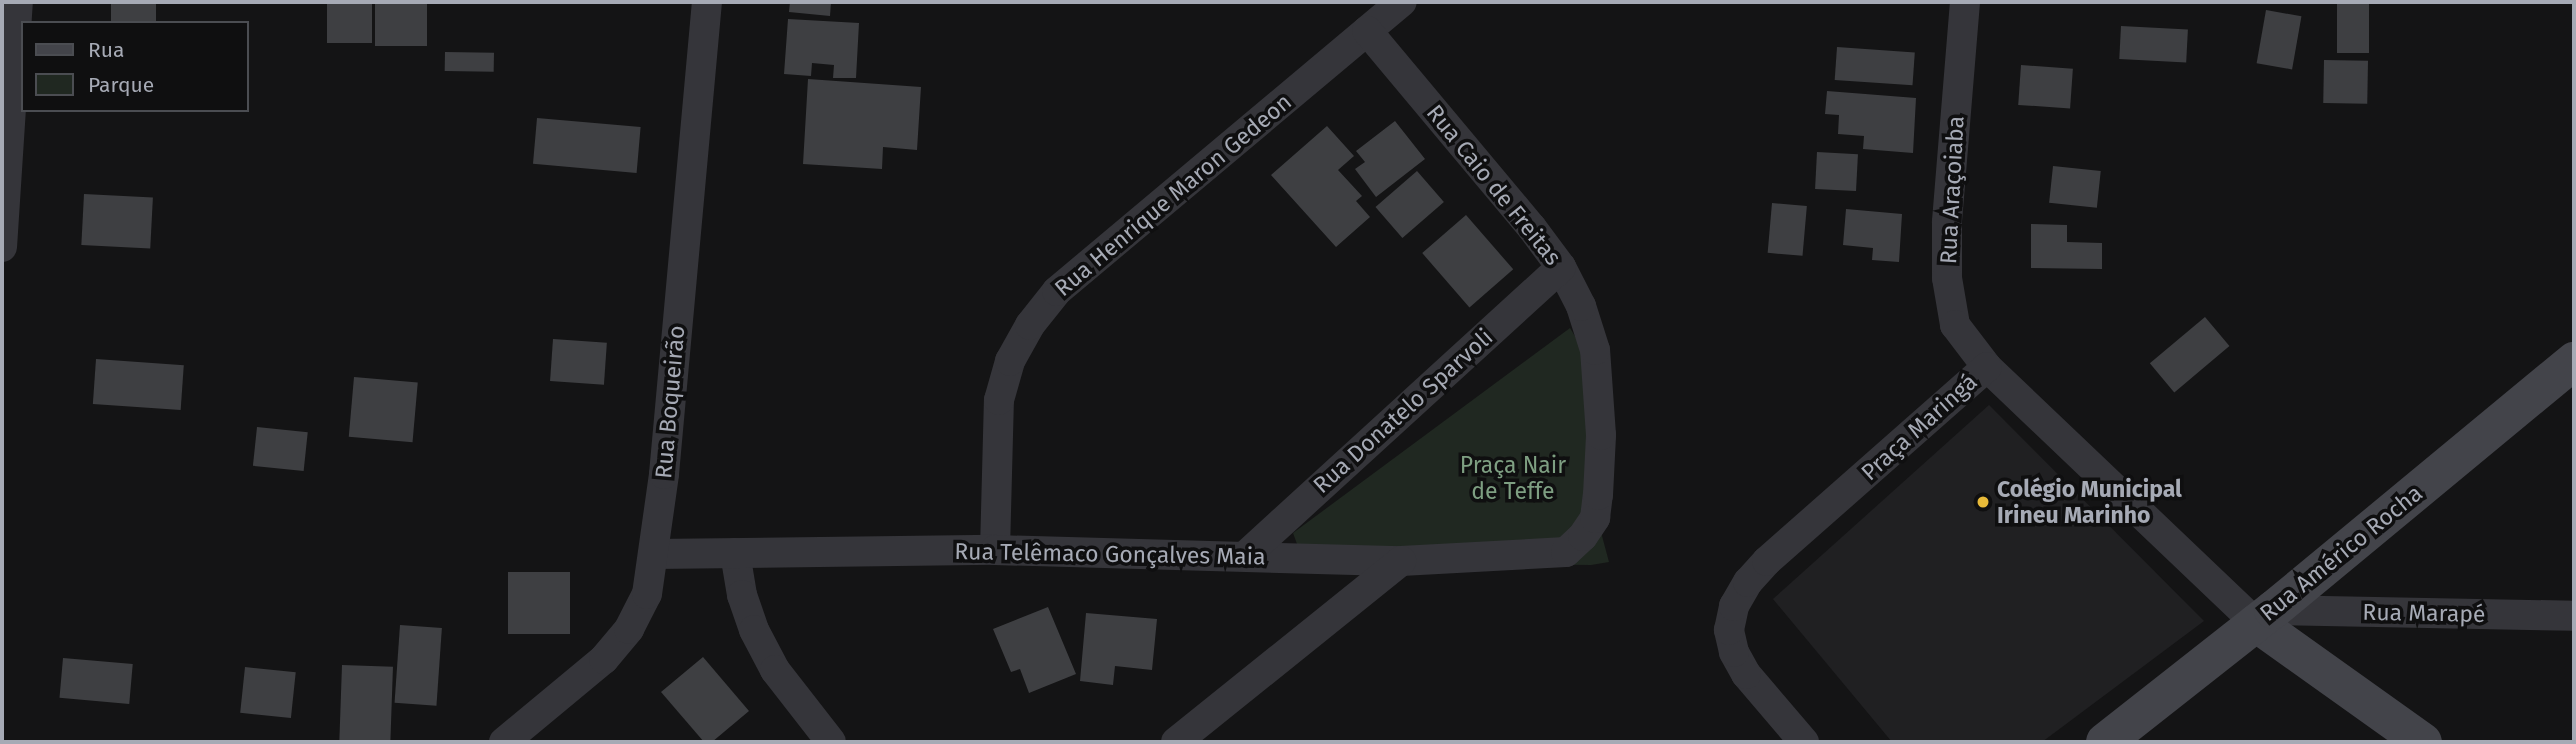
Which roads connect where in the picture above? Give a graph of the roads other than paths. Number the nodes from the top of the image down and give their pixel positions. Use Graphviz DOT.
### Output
graph roads {
  1 [pos="18,2"];
  2 [pos="707,2"];
  3 [pos="1402,2"];
  4 [pos="1965,2"];
  5 [pos="1367,31"];
  6 [pos="3,209"];
  7 [pos="2,247"];
  8 [pos="1561,267"];
  9 [pos="2574,361"];
  10 [pos="1987,366"];
  11 [pos="995,550"];
  12 [pos="1566,552"];
  13 [pos="735,553"];
  14 [pos="654,554"];
  15 [pos="1245,556"];
  16 [pos="1401,561"];
  17 [pos="2574,616"];
  18 [pos="2265,617"];
  19 [pos="505,742"];
  20 [pos="831,742"];
  21 [pos="1176,742"];
  22 [pos="1804,742"];
  23 [pos="2105,742"];
  24 [pos="2423,742"];
  1 -- 6 [label="street"];
  2 -- 14 [label="street, Rua Boqueirão"];
  3 -- 5 [label="street, Rua Henrique Maron Gedeon"];
  4 -- 10 [label="street, Rua Araçoiaba"];
  5 -- 8 [label="street, Rua Caio de Freitas"];
  5 -- 11 [label="street, Rua Henrique Maron Gedeon"];
  6 -- 7 [label="street"];
  8 -- 12 [label="street, Rua Caio de Freitas"];
  8 -- 15 [label="street, Rua Donatelo Sparvoli"];
  9 -- 18 [label="street, Rua Américo Rocha"];
  10 -- 18 [label="street, Praça Maringá"];
  10 -- 22 [label="street, Praça Maringá"];
  11 -- 13 [label="street, Rua Telêmaco Gonçalves Maia"];
  11 -- 15 [label="street, Rua Telêmaco Gonçalves Maia"];
  12 -- 16 [label="street, Rua Telêmaco Gonçalves Maia"];
  13 -- 14 [label="street, Rua Telêmaco Gonçalves Maia"];
  13 -- 20 [label="street"];
  14 -- 19 [label="street, Rua Boqueirão"];
  15 -- 16 [label="street, Rua Telêmaco Gonçalves Maia"];
  16 -- 21 [label="street"];
  17 -- 18 [label="street, Rua Marapé"];
  18 -- 23 [label="street, Rua Américo Rocha"];
  18 -- 24 [label="street"];
}
